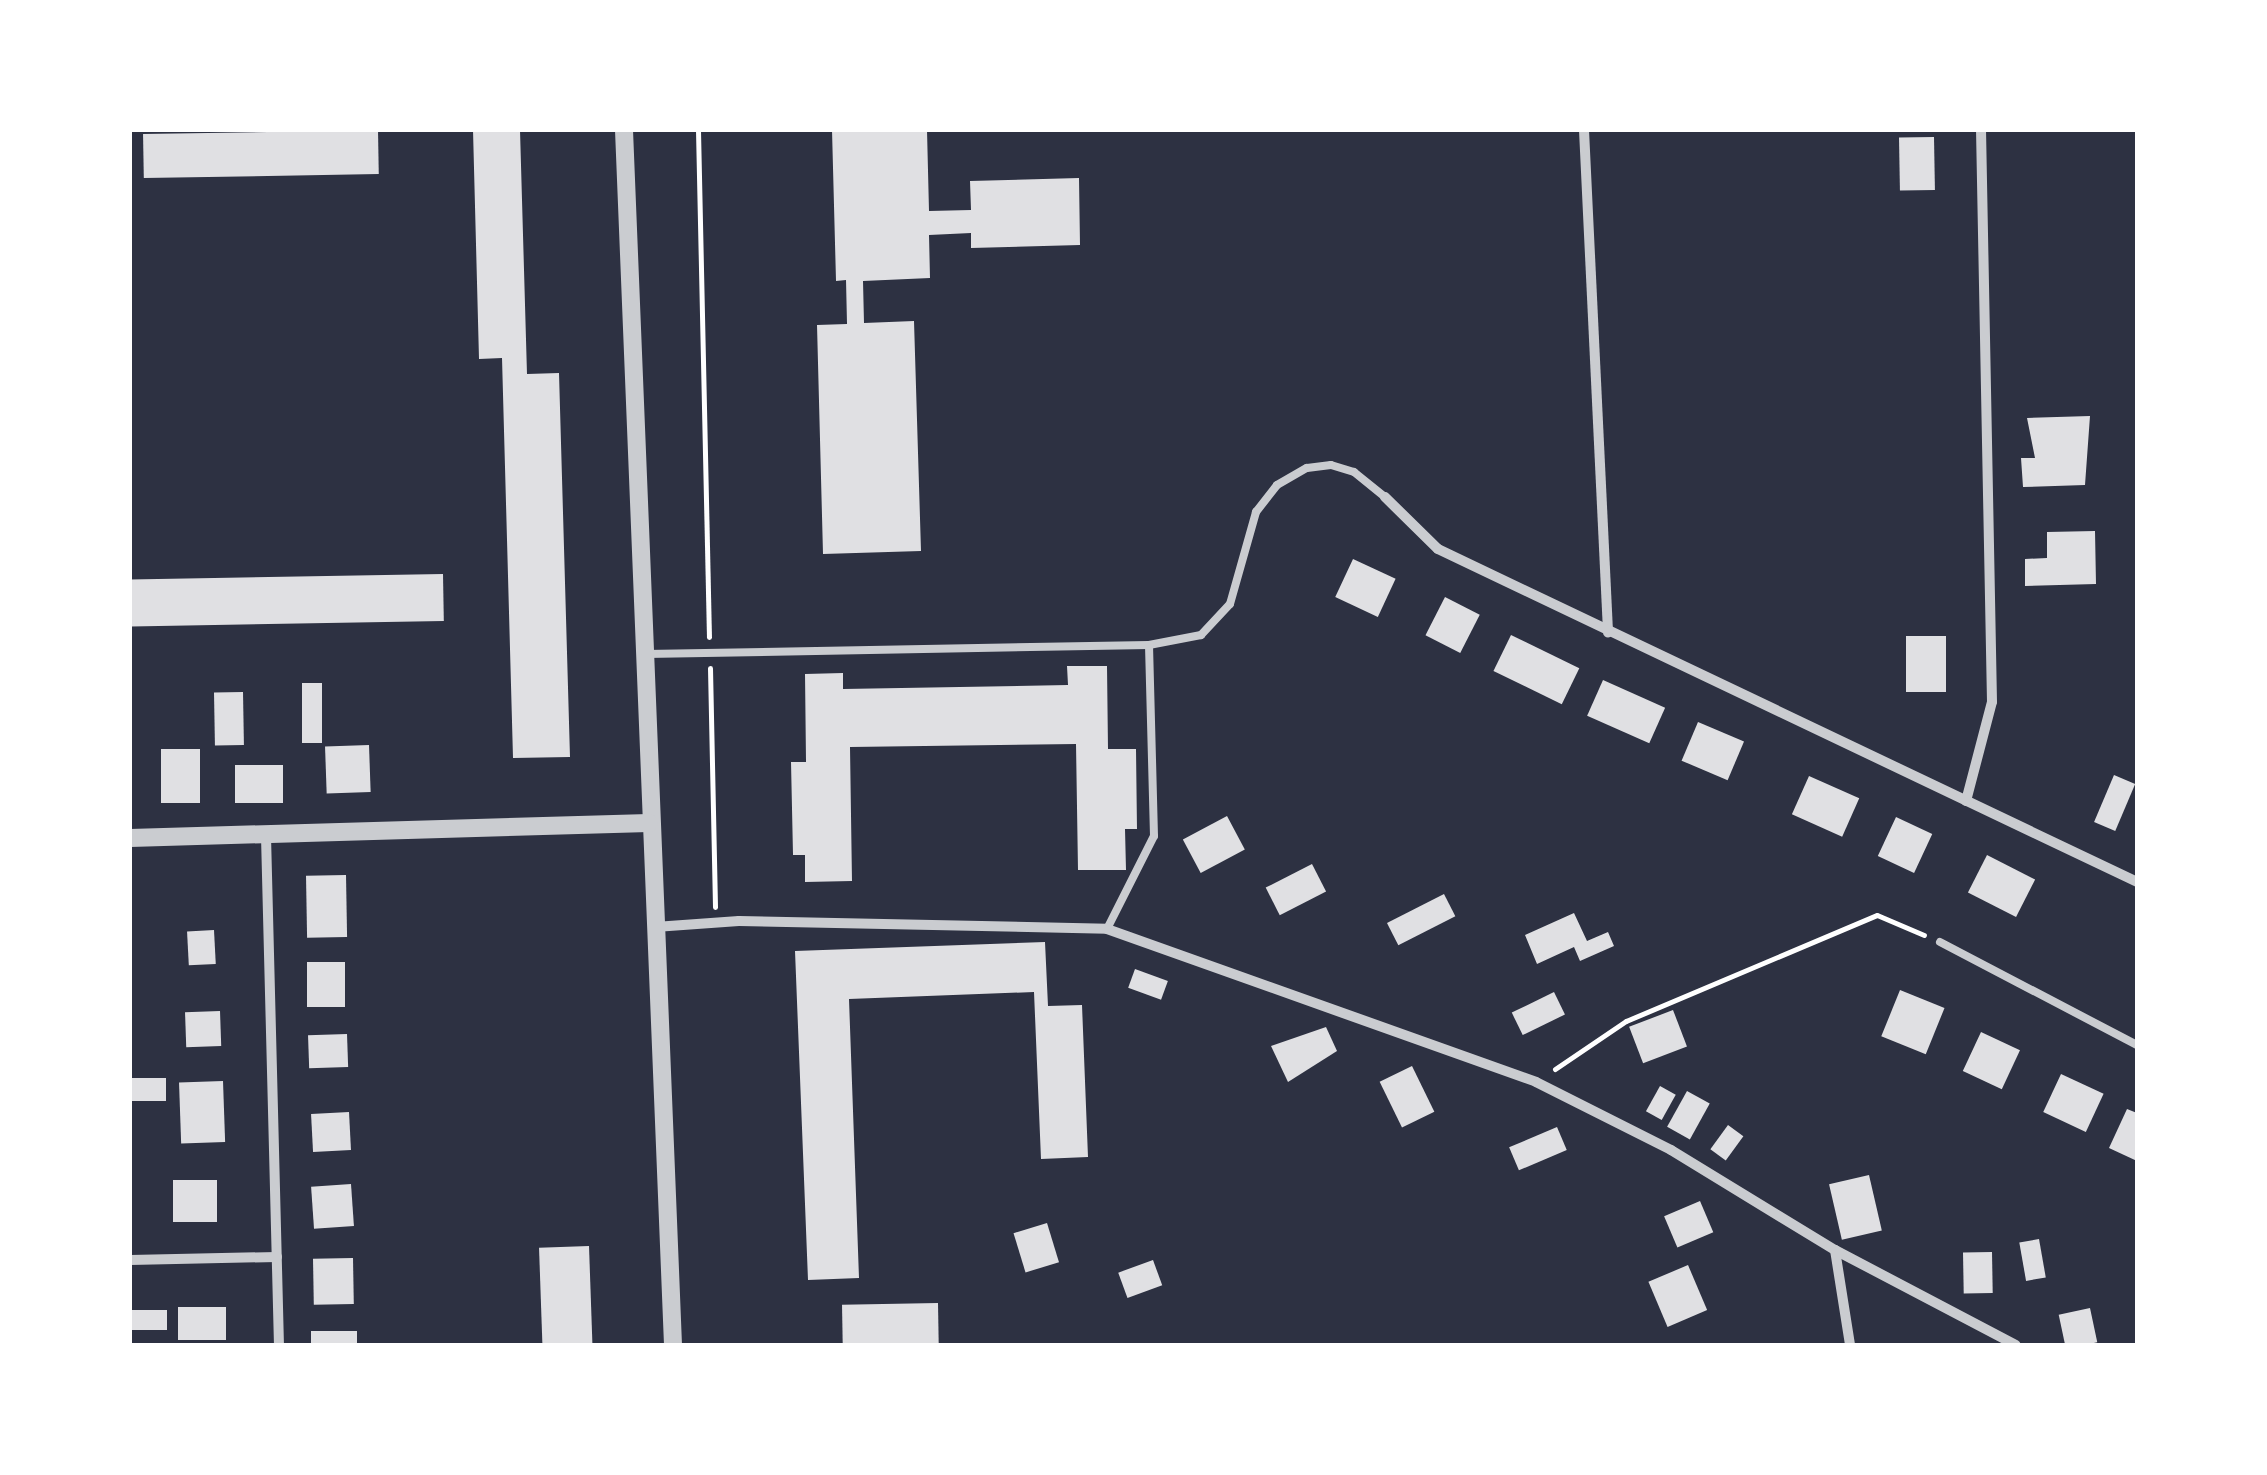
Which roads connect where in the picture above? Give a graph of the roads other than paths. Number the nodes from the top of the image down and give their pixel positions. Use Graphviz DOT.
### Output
graph roads {
  1 [pos="624,130"];
  2 [pos="1584,130"];
  3 [pos="1980,130"];
  4 [pos="1385,498"];
  5 [pos="1608,632"];
  6 [pos="1149,645"];
  7 [pos="646,654"];
  8 [pos="1966,801"];
  9 [pos="649,823"];
  10 [pos="266,836"];
  11 [pos="130,838"];
  12 [pos="2137,882"];
  13 [pos="654,927"];
  14 [pos="1108,928"];
  15 [pos="1940,942"];
  16 [pos="2137,1044"];
  17 [pos="1836,1250"];
  18 [pos="276,1257"];
  19 [pos="130,1260"];
  20 [pos="278,1345"];
  21 [pos="674,1345"];
  22 [pos="1850,1345"];
  23 [pos="2016,1345"];
  1 -- 7 [label="street"];
  2 -- 5 [label="street"];
  3 -- 8 [label="street"];
  4 -- 5 [label="street"];
  4 -- 6 [label="lane"];
  5 -- 8 [label="street"];
  6 -- 7 [label="lane"];
  6 -- 14 [label="lane"];
  7 -- 9 [label="street"];
  8 -- 12 [label="street"];
  9 -- 10 [label="street"];
  9 -- 13 [label="street"];
  10 -- 11 [label="street"];
  10 -- 18 [label="street"];
  13 -- 14 [label="street"];
  13 -- 21 [label="street"];
  14 -- 17 [label="street"];
  15 -- 16 [label="lane"];
  17 -- 22 [label="street"];
  17 -- 23 [label="street"];
  18 -- 19 [label="street"];
  18 -- 20 [label="street"];
}
